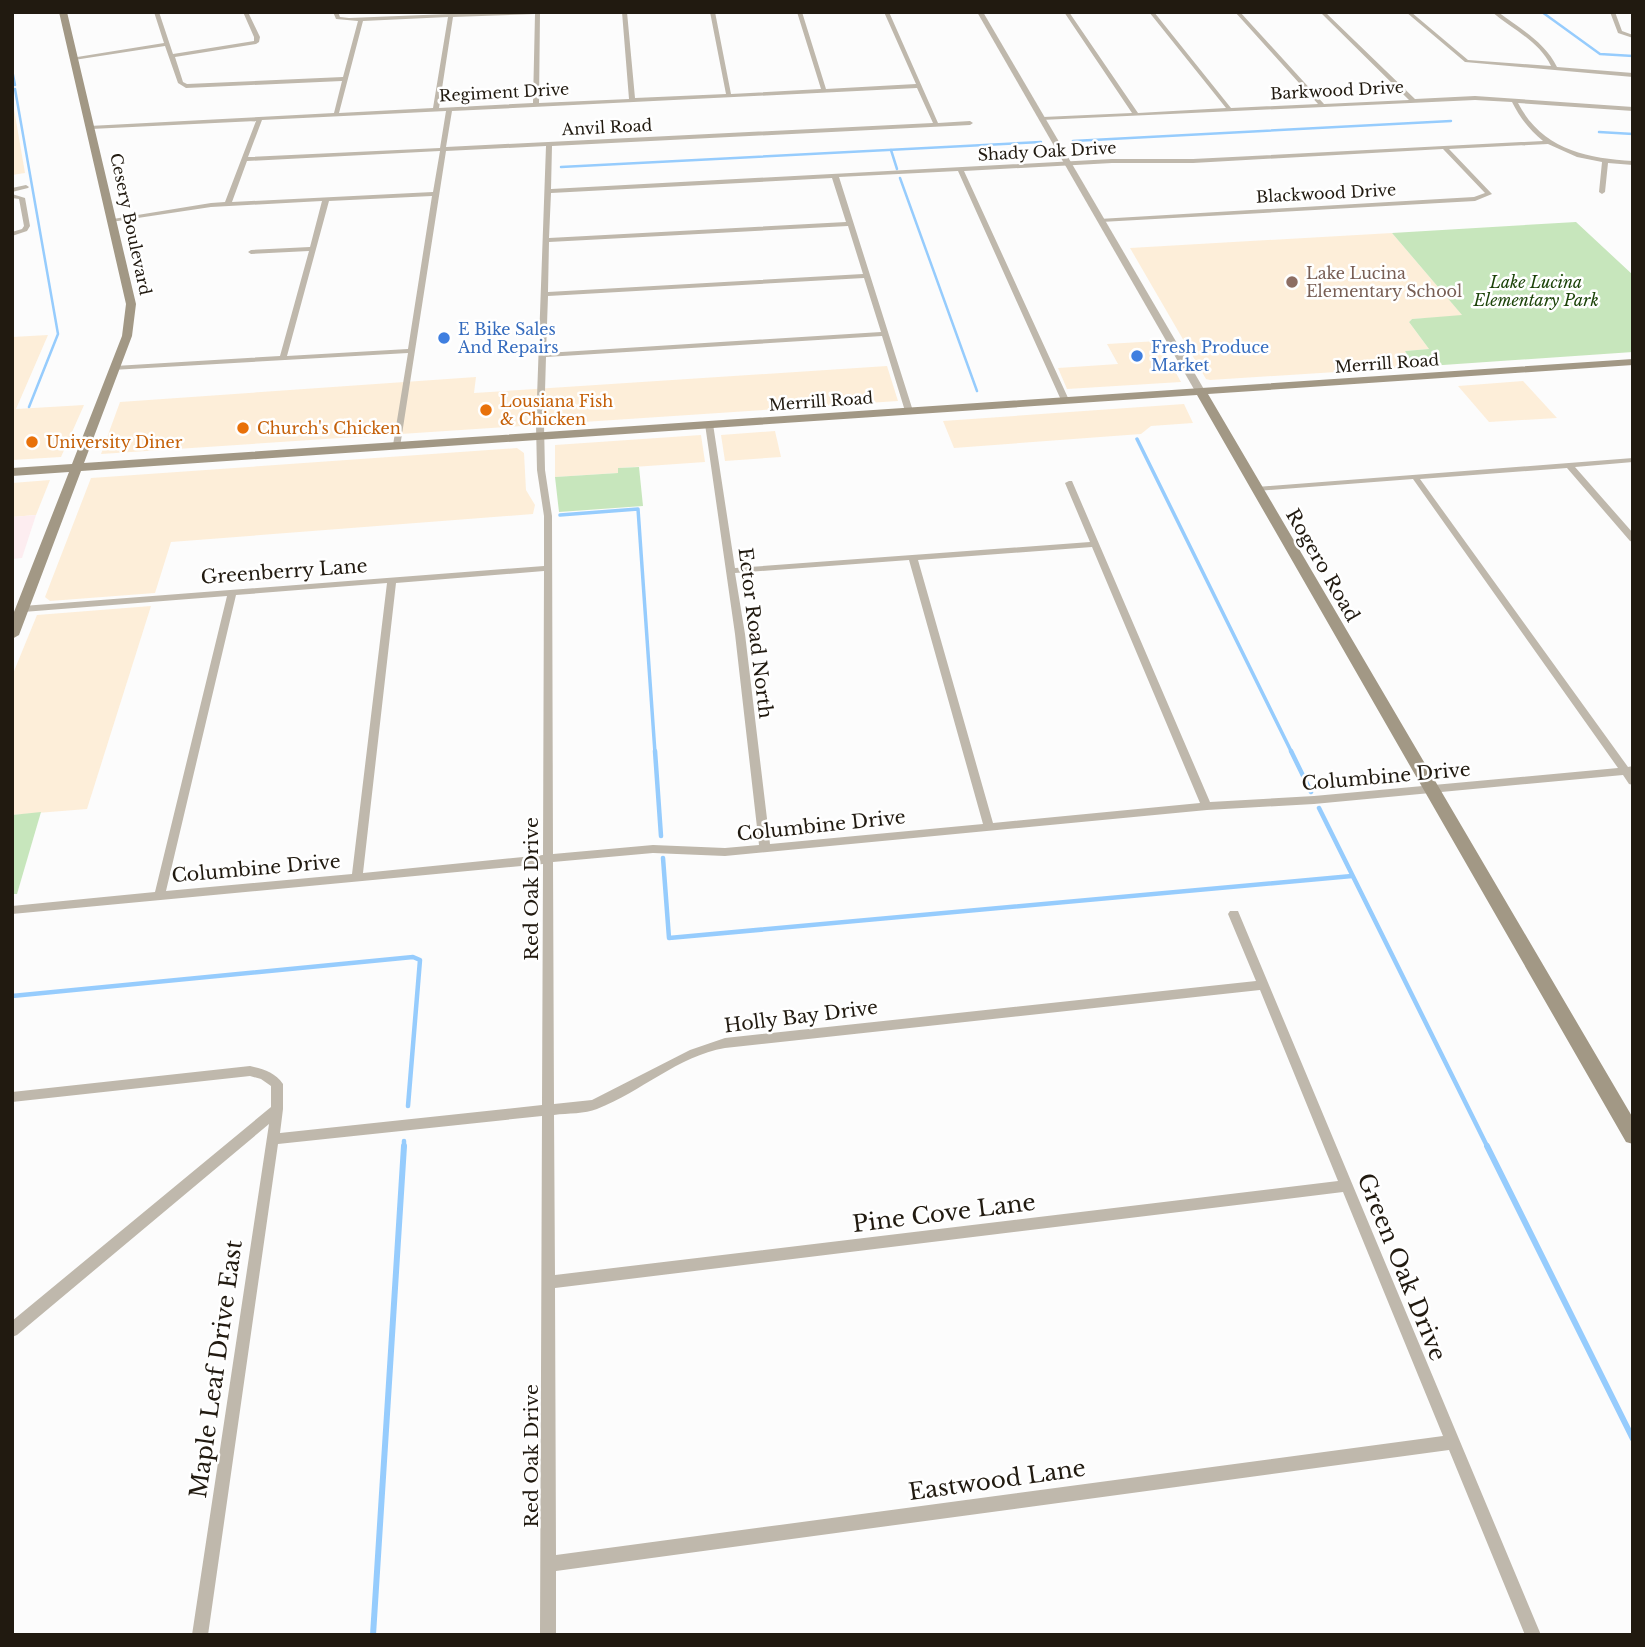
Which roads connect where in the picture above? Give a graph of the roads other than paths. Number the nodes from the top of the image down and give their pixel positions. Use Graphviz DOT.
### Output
graph roads {
  1 [pos="64,12"];
  2 [pos="156,12"];
  3 [pos="245,12"];
  4 [pos="335,12"];
  5 [pos="539,12"];
  6 [pos="624,12"];
  7 [pos="712,12"];
  8 [pos="799,12"];
  9 [pos="886,12"];
  10 [pos="980,12"];
  11 [pos="1066,12"];
  12 [pos="1151,12"];
  13 [pos="1237,12"];
  14 [pos="1322,12"];
  15 [pos="1408,12"];
  16 [pos="1494,12"];
  17 [pos="1612,12"];
  18 [pos="451,16"];
  19 [pos="361,20"];
  20 [pos="1633,37"];
  21 [pos="167,44"];
  22 [pos="172,55"];
  23 [pos="74,58"];
  24 [pos="1555,69"];
  25 [pos="1633,75"];
  26 [pos="345,79"];
  27 [pos="918,86"];
  28 [pos="824,91"];
  29 [pos="729,95"];
  30 [pos="632,100"];
  31 [pos="1413,100"];
  32 [pos="1514,100"];
  33 [pos="536,105"];
  34 [pos="1322,105"];
  35 [pos="449,109"];
  36 [pos="1633,109"];
  37 [pos="436,110"];
  38 [pos="1229,110"];
  39 [pos="1136,114"];
  40 [pos="336,115"];
  41 [pos="260,118"];
  42 [pos="1042,119"];
  43 [pos="970,123"];
  44 [pos="936,124"];
  45 [pos="91,127"];
  46 [pos="1548,142"];
  47 [pos="549,144"];
  48 [pos="1445,148"];
  49 [pos="444,149"];
  50 [pos="245,159"];
  51 [pos="1605,161"];
  52 [pos="1633,163"];
  53 [pos="1068,164"];
  54 [pos="960,169"];
  55 [pos="835,176"];
  56 [pos="26,187"];
  57 [pos="12,190"];
  58 [pos="549,191"];
  59 [pos="1602,192"];
  60 [pos="436,194"];
  61 [pos="12,196"];
  62 [pos="326,199"];
  63 [pos="228,204"];
  64 [pos="1101,220"];
  65 [pos="113,221"];
  66 [pos="850,223"];
  67 [pos="12,234"];
  68 [pos="546,240"];
  69 [pos="313,249"];
  70 [pos="251,252"];
  71 [pos="867,275"];
  72 [pos="545,294"];
  73 [pos="886,334"];
  74 [pos="412,351"];
  75 [pos="543,355"];
  76 [pos="284,358"];
  77 [pos="1632,363"];
  78 [pos="115,369"];
  79 [pos="1199,391"];
  80 [pos="1065,400"];
  81 [pos="909,411"];
  82 [pos="709,424"];
  83 [pos="540,436"];
  84 [pos="397,445"];
  85 [pos="1633,460"];
  86 [pos="1569,465"];
  87 [pos="74,468"];
  88 [pos="12,472"];
  89 [pos="1415,477"];
  90 [pos="1069,483"];
  91 [pos="1257,489"];
  92 [pos="1633,539"];
  93 [pos="1095,544"];
  94 [pos="913,558"];
  95 [pos="548,568"];
  96 [pos="730,571"];
  97 [pos="392,581"];
  98 [pos="233,593"];
  99 [pos="23,609"];
  100 [pos="12,635"];
  101 [pos="1629,771"];
  102 [pos="1633,781"];
  103 [pos="1431,790"];
  104 [pos="1207,806"];
  105 [pos="989,826"];
  106 [pos="765,848"];
  107 [pos="549,858"];
  108 [pos="356,876"];
  109 [pos="160,895"];
  110 [pos="12,910"];
  111 [pos="1234,914"];
  112 [pos="1263,985"];
  113 [pos="12,1097"];
  114 [pos="277,1109"];
  115 [pos="548,1112"];
  116 [pos="1633,1136"];
  117 [pos="273,1139"];
  118 [pos="1346,1186"];
  119 [pos="548,1282"];
  120 [pos="12,1330"];
  121 [pos="1452,1442"];
  122 [pos="548,1564"];
  123 [pos="200,1635"];
  124 [pos="548,1635"];
  125 [pos="1533,1635"];
  1 -- 23 [label="main road, Cesery Boulevard"];
  2 -- 21 [label="street"];
  3 -- 22 [label="street"];
  4 -- 19 [label="street"];
  5 -- 18 [label="street"];
  5 -- 33 [label="street"];
  6 -- 30 [label="street"];
  7 -- 29 [label="street"];
  8 -- 28 [label="street"];
  9 -- 27 [label="street"];
  10 -- 42 [label="street, Rogero Road"];
  11 -- 39 [label="street"];
  12 -- 38 [label="street"];
  13 -- 34 [label="street"];
  14 -- 31 [label="street"];
  15 -- 24 [label="street"];
  16 -- 24 [label="street"];
  17 -- 20 [label="street"];
  18 -- 19 [label="street"];
  18 -- 37 [label="street"];
  19 -- 26 [label="street"];
  21 -- 22 [label="street"];
  21 -- 23 [label="street"];
  22 -- 26 [label="street"];
  23 -- 45 [label="main road, Cesery Boulevard"];
  24 -- 25 [label="street"];
  26 -- 40 [label="street"];
  27 -- 28 [label="street, Regiment Drive"];
  27 -- 44 [label="street"];
  28 -- 29 [label="street, Regiment Drive"];
  29 -- 30 [label="street, Regiment Drive"];
  30 -- 33 [label="street, Regiment Drive"];
  31 -- 32 [label="street, Barkwood Drive"];
  31 -- 34 [label="street, Barkwood Drive"];
  32 -- 36 [label="street, Barkwood Drive"];
  32 -- 46 [label="street"];
  33 -- 35 [label="street, Regiment Drive"];
  34 -- 38 [label="street, Barkwood Drive"];
  35 -- 37 [label="street, Regiment Drive"];
  35 -- 49 [label="street"];
  37 -- 40 [label="street, Regiment Drive"];
  38 -- 39 [label="street, Barkwood Drive"];
  39 -- 42 [label="street, Barkwood Drive"];
  40 -- 41 [label="street, Regiment Drive"];
  41 -- 45 [label="street, Regiment Drive"];
  41 -- 50 [label="street"];
  42 -- 53 [label="street, Rogero Road"];
  43 -- 44 [label="street, Anvil Road"];
  44 -- 47 [label="street, Anvil Road"];
  45 -- 65 [label="main road, Cesery Boulevard"];
  46 -- 48 [label="street, Shady Oak Drive"];
  46 -- 51 [label="street"];
  47 -- 49 [label="street, Anvil Road"];
  47 -- 58 [label="street, Red Oak Drive"];
  48 -- 53 [label="street, Shady Oak Drive"];
  48 -- 64 [label="street, Blackwood Drive"];
  49 -- 50 [label="street, Anvil Road"];
  49 -- 60 [label="street"];
  50 -- 63 [label="street"];
  51 -- 52 [label="street"];
  51 -- 59 [label="street"];
  53 -- 54 [label="street, Shady Oak Drive"];
  53 -- 64 [label="street, Rogero Road"];
  54 -- 55 [label="street, Shady Oak Drive"];
  54 -- 80 [label="street"];
  55 -- 58 [label="street, Shady Oak Drive"];
  55 -- 66 [label="street"];
  56 -- 57 [label="street"];
  58 -- 68 [label="street, Red Oak Drive"];
  60 -- 62 [label="street"];
  60 -- 74 [label="street"];
  61 -- 67 [label="street"];
  62 -- 63 [label="street"];
  62 -- 69 [label="street"];
  63 -- 65 [label="street"];
  64 -- 79 [label="street, Rogero Road"];
  65 -- 78 [label="main road, Cesery Boulevard"];
  66 -- 68 [label="street"];
  66 -- 71 [label="street"];
  68 -- 72 [label="street, Red Oak Drive"];
  69 -- 70 [label="street"];
  69 -- 76 [label="street"];
  71 -- 72 [label="street"];
  71 -- 73 [label="street"];
  72 -- 75 [label="street, Red Oak Drive"];
  73 -- 75 [label="street"];
  73 -- 81 [label="street"];
  74 -- 76 [label="street"];
  74 -- 84 [label="street"];
  75 -- 83 [label="street, Red Oak Drive"];
  76 -- 78 [label="street"];
  77 -- 79 [label="main road, Merrill Road"];
  78 -- 87 [label="main road, Cesery Boulevard"];
  79 -- 80 [label="main road, Merrill Road"];
  79 -- 91 [label="main road, Rogero Road"];
  80 -- 81 [label="main road, Merrill Road"];
  81 -- 82 [label="main road, Merrill Road"];
  82 -- 83 [label="main road, Merrill Road"];
  82 -- 96 [label="street, Ector Road North"];
  83 -- 84 [label="main road, Merrill Road"];
  83 -- 95 [label="street, Red Oak Drive"];
  84 -- 87 [label="main road, Merrill Road"];
  85 -- 86 [label="street"];
  86 -- 89 [label="street"];
  86 -- 92 [label="street"];
  87 -- 88 [label="main road, Merrill Road"];
  87 -- 99 [label="main road, Cesery Boulevard"];
  89 -- 91 [label="street"];
  89 -- 101 [label="street"];
  90 -- 93 [label="street"];
  91 -- 103 [label="main road, Rogero Road"];
  93 -- 94 [label="street"];
  93 -- 104 [label="street"];
  94 -- 96 [label="street"];
  94 -- 105 [label="street"];
  95 -- 97 [label="street, Greenberry Lane"];
  95 -- 107 [label="street, Red Oak Drive"];
  96 -- 106 [label="street, Ector Road North"];
  97 -- 98 [label="street, Greenberry Lane"];
  97 -- 108 [label="street"];
  98 -- 99 [label="street, Greenberry Lane"];
  98 -- 109 [label="street"];
  99 -- 100 [label="main road, Cesery Boulevard"];
  101 -- 102 [label="street"];
  101 -- 103 [label="street, Columbine Drive"];
  103 -- 104 [label="street, Columbine Drive"];
  103 -- 116 [label="main road, Rogero Road"];
  104 -- 105 [label="street, Columbine Drive"];
  105 -- 106 [label="street, Columbine Drive"];
  106 -- 107 [label="street, Columbine Drive"];
  107 -- 108 [label="street, Columbine Drive"];
  107 -- 115 [label="street, Red Oak Drive"];
  108 -- 109 [label="street, Columbine Drive"];
  109 -- 110 [label="street, Columbine Drive"];
  111 -- 112 [label="street, Green Oak Drive"];
  112 -- 115 [label="street, Holly Bay Drive"];
  112 -- 118 [label="street, Green Oak Drive"];
  113 -- 114 [label="street"];
  114 -- 117 [label="street, Maple Leaf Drive East"];
  114 -- 120 [label="street"];
  115 -- 117 [label="street, Holly Bay Drive"];
  115 -- 119 [label="street, Red Oak Drive"];
  117 -- 123 [label="street, Maple Leaf Drive East"];
  118 -- 119 [label="street, Pine Cove Lane"];
  118 -- 121 [label="street, Green Oak Drive"];
  119 -- 122 [label="street, Red Oak Drive"];
  121 -- 122 [label="street, Eastwood Lane"];
  121 -- 125 [label="street, Green Oak Drive"];
  122 -- 124 [label="street, Red Oak Drive"];
}
